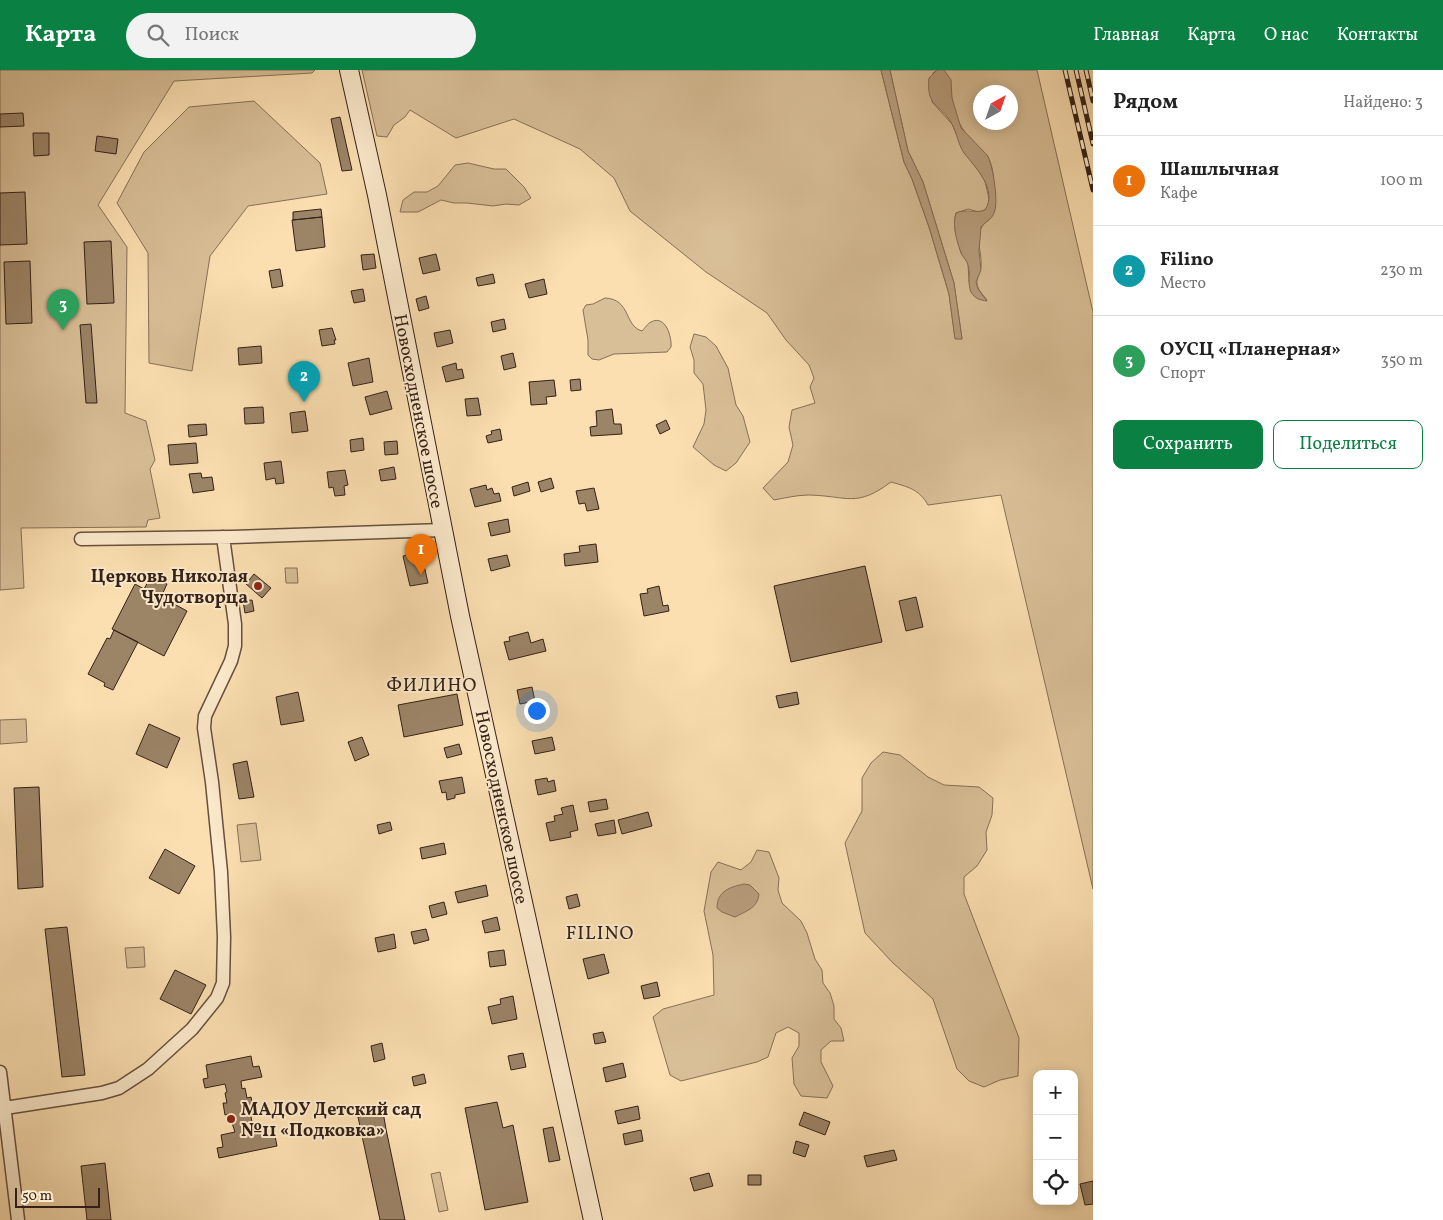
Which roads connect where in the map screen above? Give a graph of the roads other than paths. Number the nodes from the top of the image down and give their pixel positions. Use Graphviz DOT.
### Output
graph roads {
  1 [pos="349,70"];
  2 [pos="443,530"];
  3 [pos="223,537"];
  4 [pos="81,539"];
  5 [pos="0,1072"];
  6 [pos="4,1108"];
  7 [pos="18,1220"];
  8 [pos="593,1220"];
  1 -- 2 [label="main road, Новосходненское шоссе"];
  2 -- 3 [label="street"];
  2 -- 8 [label="main road, Новосходненское шоссе"];
  3 -- 4 [label="street"];
  3 -- 6 [label="street"];
  5 -- 6 [label="street"];
  6 -- 7 [label="street"];
}
